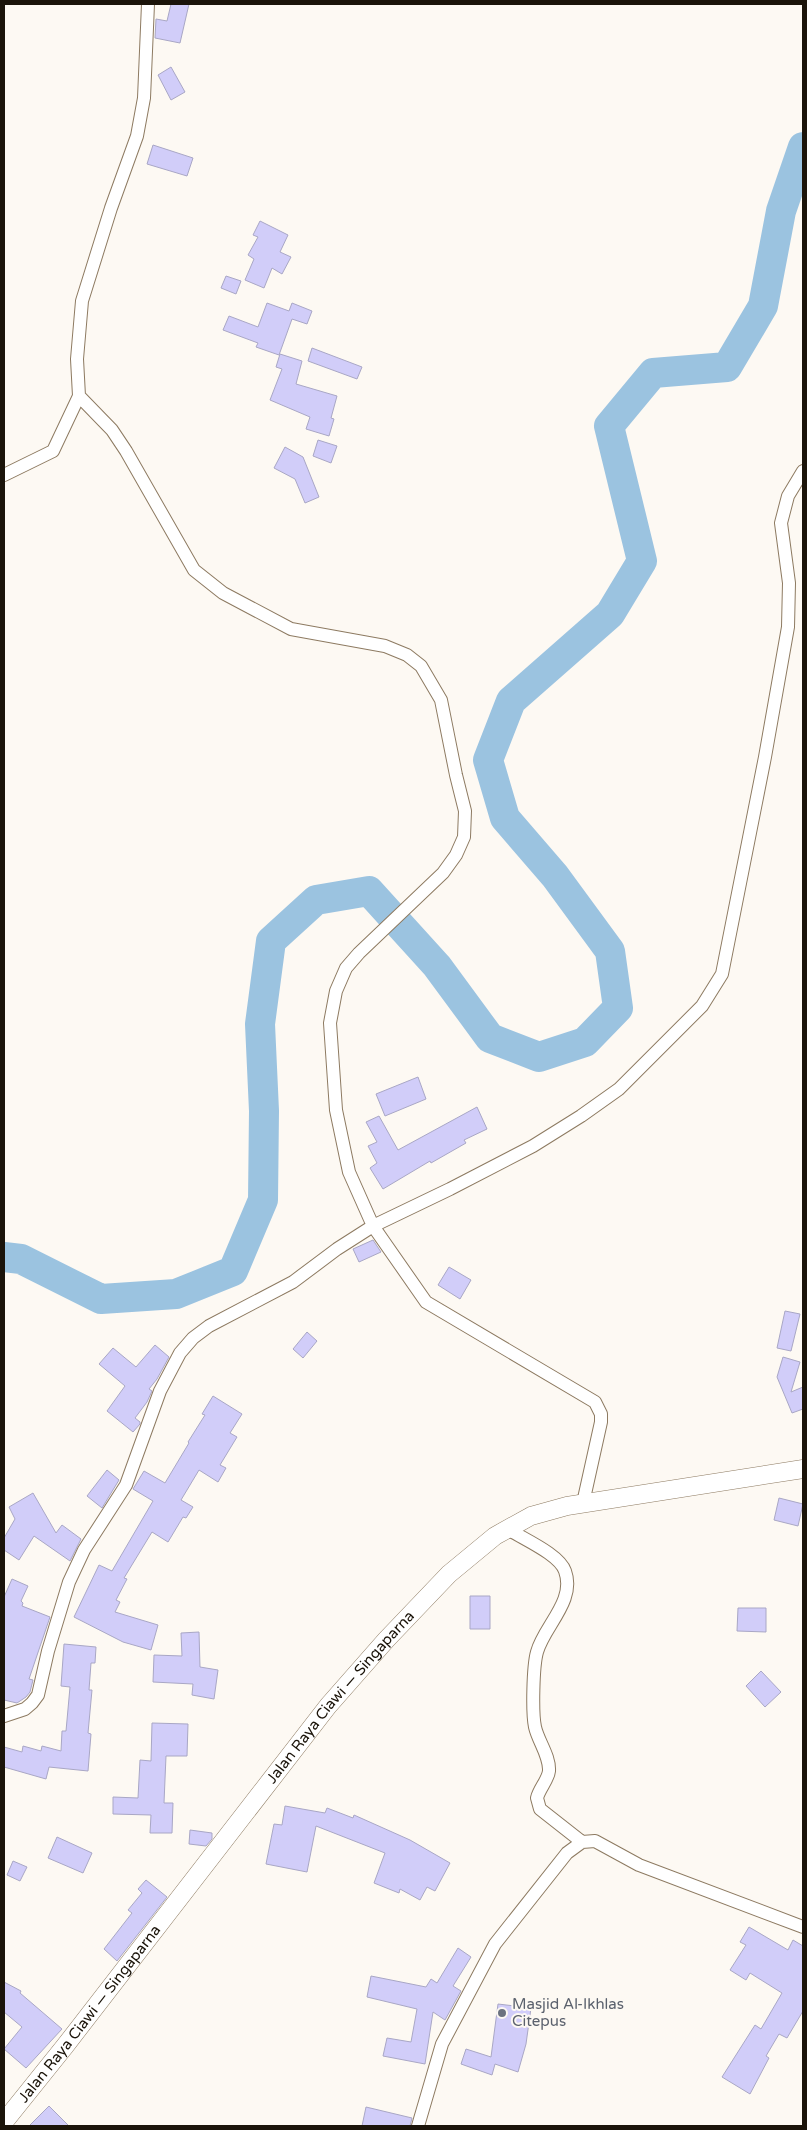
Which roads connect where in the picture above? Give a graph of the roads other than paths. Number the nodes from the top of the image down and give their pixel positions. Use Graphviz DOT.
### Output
graph roads {
  1 [pos="148,4"];
  2 [pos="79,396"];
  3 [pos="803,471"];
  4 [pos="4,475"];
  5 [pos="373,1226"];
  6 [pos="803,1469"];
  7 [pos="583,1502"];
  8 [pos="508,1529"];
  9 [pos="4,1716"];
  10 [pos="582,1842"];
  11 [pos="803,1927"];
  12 [pos="4,2122"];
  13 [pos="418,2126"];
  1 -- 2 [label="street"];
  2 -- 4 [label="street"];
  2 -- 5 [label="street"];
  3 -- 5 [label="street"];
  5 -- 7 [label="street"];
  5 -- 9 [label="street"];
  6 -- 7 [label="main road, Jalan Raya Ciawi — Singaparna"];
  7 -- 8 [label="main road, Jalan Raya Ciawi — Singaparna"];
  8 -- 10 [label="street"];
  8 -- 12 [label="main road, Jalan Raya Ciawi — Singaparna"];
  10 -- 11 [label="street"];
  10 -- 13 [label="street"];
}
